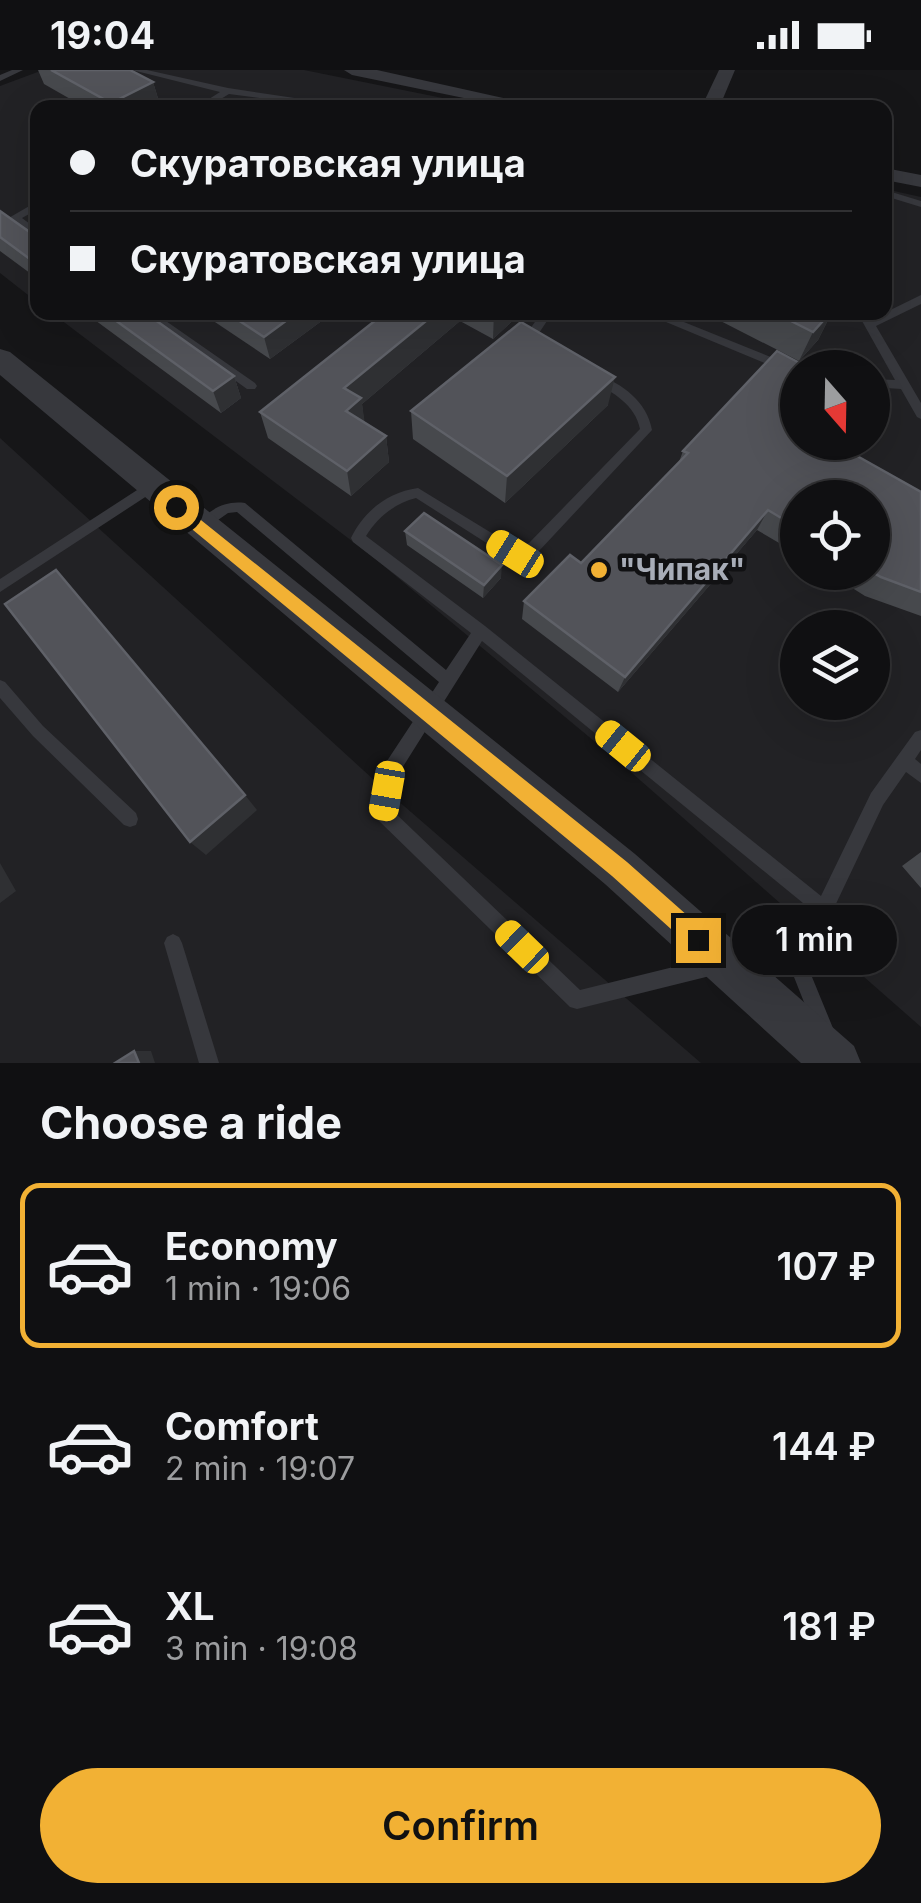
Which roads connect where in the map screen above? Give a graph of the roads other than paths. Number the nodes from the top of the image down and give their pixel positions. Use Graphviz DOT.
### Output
graph roads {
  1 [pos="19,70"];
  2 [pos="136,70"];
  3 [pos="352,70"];
  4 [pos="728,70"];
  5 [pos="0,78"];
  6 [pos="228,91"];
  7 [pos="214,100"];
  8 [pos="297,100"];
  9 [pos="501,100"];
  10 [pos="714,100"];
  11 [pos="892,181"];
  12 [pos="921,181"];
  13 [pos="892,185"];
  14 [pos="921,204"];
  15 [pos="30,209"];
  16 [pos="16,218"];
  17 [pos="0,228"];
  18 [pos="30,228"];
  19 [pos="921,299"];
  20 [pos="892,314"];
  21 [pos="157,320"];
  22 [pos="542,320"];
  23 [pos="667,320"];
  24 [pos="868,320"];
  25 [pos="879,320"];
  26 [pos="871,324"];
  27 [pos="548,351"];
  28 [pos="0,359"];
  29 [pos="780,365"];
  30 [pos="579,368"];
  31 [pos="890,384"];
  32 [pos="906,385"];
  33 [pos="251,386"];
  34 [pos="921,414"];
  35 [pos="151,486"];
  36 [pos="0,586"];
  37 [pos="480,630"];
  38 [pos="0,687"];
  39 [pos="437,696"];
  40 [pos="921,737"];
  41 [pos="905,760"];
  42 [pos="921,776"];
  43 [pos="130,819"];
  44 [pos="823,908"];
  45 [pos="173,943"];
  46 [pos="725,963"];
  47 [pos="209,1063"];
  48 [pos="836,1063"];
  1 -- 5 [label="lane"];
  2 -- 6 [label="lane"];
  3 -- 9 [label="street"];
  4 -- 10 [label="street"];
  6 -- 7 [label="lane"];
  6 -- 8 [label="lane"];
  11 -- 12 [label="street"];
  13 -- 14 [label="lane"];
  15 -- 16 [label="lane"];
  16 -- 17 [label="lane"];
  16 -- 18 [label="lane"];
  19 -- 20 [label="lane"];
  21 -- 33 [label="lane"];
  22 -- 27 [label="lane"];
  23 -- 29 [label="lane"];
  24 -- 26 [label="lane"];
  25 -- 26 [label="lane"];
  26 -- 32 [label="lane"];
  28 -- 35 [label="street"];
  30 -- 37 [label="lane"];
  31 -- 32 [label="lane"];
  32 -- 34 [label="lane"];
  35 -- 36 [label="lane"];
  35 -- 39 [label="street"];
  37 -- 39 [label="lane"];
  37 -- 44 [label="lane"];
  38 -- 43 [label="lane"];
  39 -- 46 [label="street"];
  39 -- 46 [label="lane"];
  40 -- 41 [label="lane"];
  41 -- 42 [label="lane"];
  41 -- 44 [label="lane"];
  44 -- 48 [label="lane"];
  45 -- 47 [label="lane"];
  46 -- 48 [label="street"];
}
